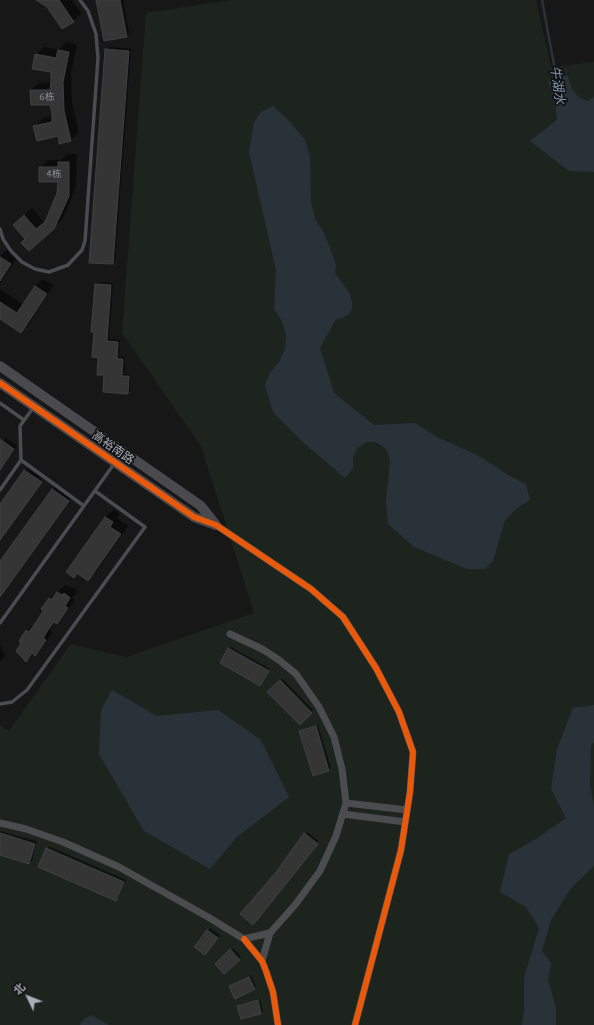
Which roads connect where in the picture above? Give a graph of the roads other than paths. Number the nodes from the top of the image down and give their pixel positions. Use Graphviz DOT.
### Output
graph roads {
  1 [pos="80,0"];
  2 [pos="0,229"];
  3 [pos="0,366"];
  4 [pos="0,383"];
  5 [pos="0,403"];
  6 [pos="34,406"];
  7 [pos="24,420"];
  8 [pos="21,460"];
  9 [pos="115,463"];
  10 [pos="0,490"];
  11 [pos="95,491"];
  12 [pos="84,506"];
  13 [pos="216,525"];
  14 [pos="0,623"];
  15 [pos="230,634"];
  16 [pos="0,704"];
  17 [pos="346,803"];
  18 [pos="407,810"];
  19 [pos="343,814"];
  20 [pos="405,822"];
  21 [pos="0,823"];
  22 [pos="270,933"];
  23 [pos="244,939"];
  24 [pos="262,961"];
  25 [pos="278,1025"];
  26 [pos="355,1025"];
  1 -- 2 [label="lane"];
  3 -- 13 [label="street, 高裕南路"];
  4 -- 6 [label="street, 高裕南路"];
  5 -- 7 [label="lane"];
  6 -- 7 [label="lane"];
  6 -- 9 [label="street, 高裕南路"];
  7 -- 8 [label="lane"];
  8 -- 10 [label="lane"];
  8 -- 12 [label="lane"];
  9 -- 11 [label="lane"];
  9 -- 13 [label="street, 高裕南路"];
  11 -- 12 [label="lane"];
  11 -- 16 [label="lane"];
  12 -- 14 [label="lane"];
  13 -- 18 [label="street"];
  15 -- 17 [label="street"];
  17 -- 18 [label="street"];
  17 -- 19 [label="street"];
  18 -- 20 [label="street"];
  19 -- 20 [label="street"];
  19 -- 22 [label="street"];
  20 -- 26 [label="street"];
  21 -- 23 [label="street"];
  22 -- 23 [label="street"];
  22 -- 24 [label="street"];
  23 -- 24 [label="street"];
  24 -- 25 [label="street"];
}
